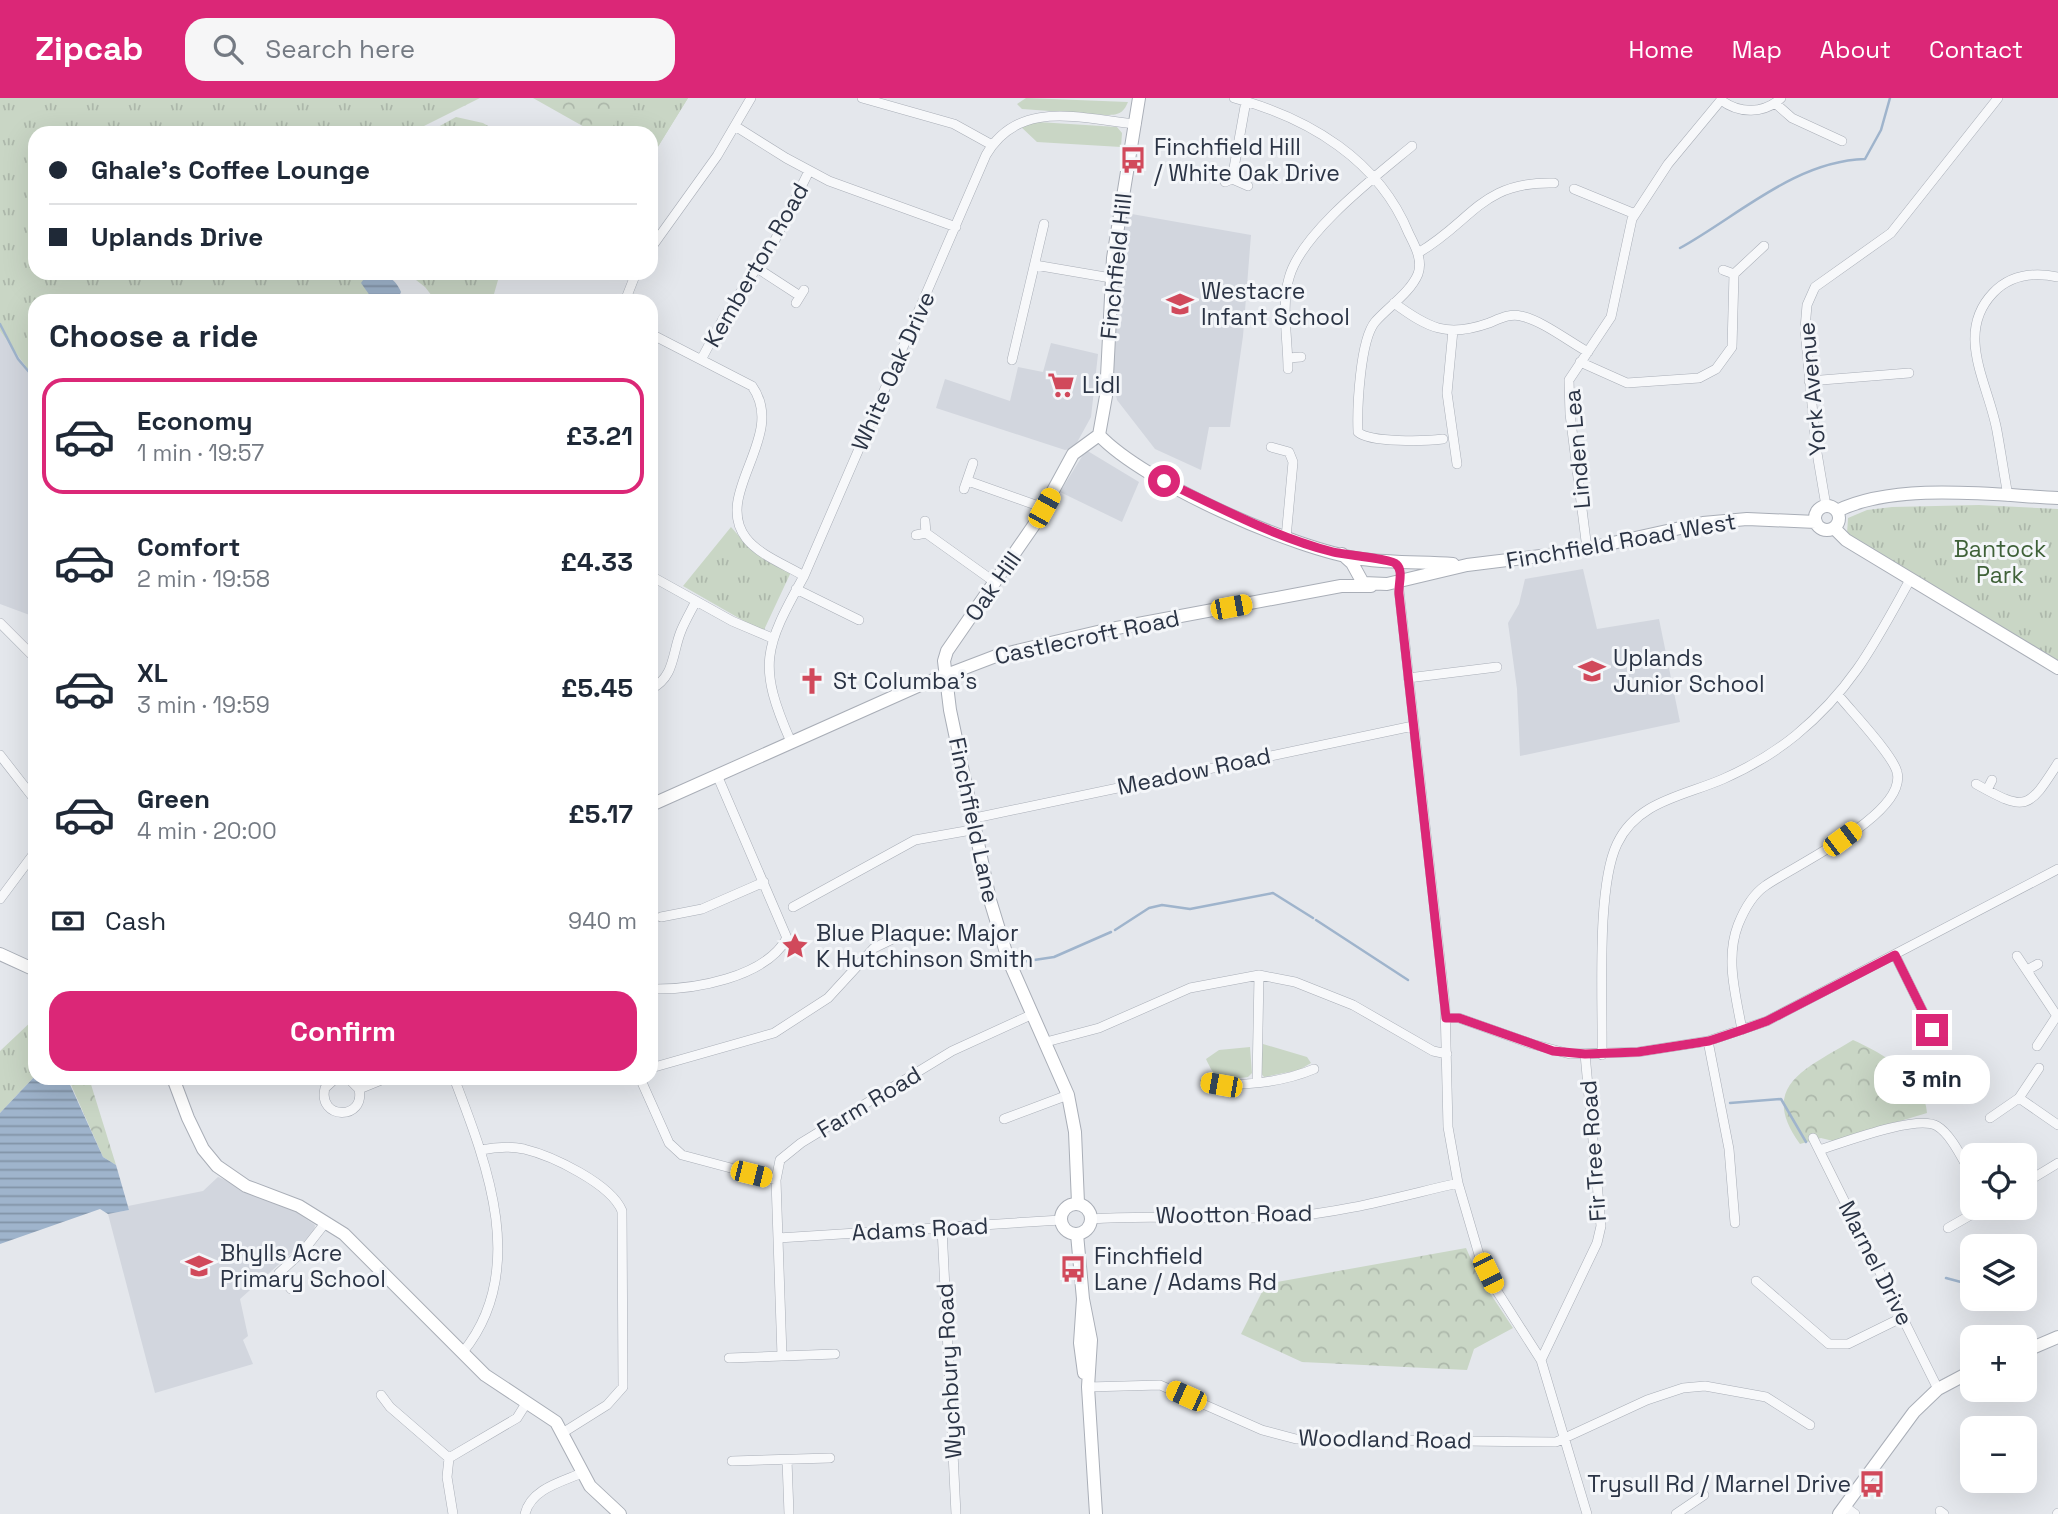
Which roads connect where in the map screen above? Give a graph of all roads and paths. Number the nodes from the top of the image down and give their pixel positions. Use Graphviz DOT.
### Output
graph roads {
  1 [pos="751,98"];
  2 [pos="862,98"];
  3 [pos="1139,98"];
  4 [pos="1234,98"];
  5 [pos="1998,98"];
  6 [pos="1723,99"];
  7 [pos="1246,101"];
  8 [pos="1778,101"];
  9 [pos="1136,124"];
  10 [pos="736,126"];
  11 [pos="1842,141"];
  12 [pos="992,145"];
  13 [pos="1412,146"];
  14 [pos="809,171"];
  15 [pos="1376,177"];
  16 [pos="1554,183"];
  17 [pos="1248,186"];
  18 [pos="1574,189"];
  19 [pos="1635,214"];
  20 [pos="1044,224"];
  21 [pos="956,227"];
  22 [pos="658,238"];
  23 [pos="1764,246"];
  24 [pos="1418,253"];
  25 [pos="1035,265"];
  26 [pos="757,268"];
  27 [pos="1723,270"];
  28 [pos="1734,274"];
  29 [pos="2058,277"];
  30 [pos="1111,278"];
  31 [pos="800,296"];
  32 [pos="1394,303"];
  33 [pos="1453,330"];
  34 [pos="658,337"];
  35 [pos="1588,352"];
  36 [pos="1301,357"];
  37 [pos="702,358"];
  38 [pos="1288,358"];
  39 [pos="1012,360"];
  40 [pos="1580,362"];
  41 [pos="1288,369"];
  42 [pos="1909,373"];
  43 [pos="1809,381"];
  44 [pos="1100,435"];
  45 [pos="1443,439"];
  46 [pos="1271,447"];
  47 [pos="973,463"];
  48 [pos="1457,464"];
  49 [pos="2008,496"];
  50 [pos="2058,498"];
  51 [pos="1044,508"];
  52 [pos="1832,509"];
  53 [pos="925,521"];
  54 [pos="1816,522"];
  55 [pos="1834,528"];
  56 [pos="926,533"];
  57 [pos="916,535"];
  58 [pos="1286,538"];
  59 [pos="1587,549"];
  60 [pos="1392,560"];
  61 [pos="1467,565"];
  62 [pos="1358,567"];
  63 [pos="804,576"];
  64 [pos="1911,578"];
  65 [pos="658,580"];
  66 [pos="996,583"];
  67 [pos="1340,586"];
  68 [pos="1371,586"];
  69 [pos="1395,586"];
  70 [pos="796,589"];
  71 [pos="696,601"];
  72 [pos="859,620"];
  73 [pos="0,623"];
  74 [pos="772,638"];
  75 [pos="28,651"];
  76 [pos="1497,667"];
  77 [pos="2058,667"];
  78 [pos="948,674"];
  79 [pos="1408,678"];
  80 [pos="658,684"];
  81 [pos="1839,696"];
  82 [pos="1413,726"];
  83 [pos="791,742"];
  84 [pos="0,755"];
  85 [pos="2058,762"];
  86 [pos="717,775"];
  87 [pos="1992,780"];
  88 [pos="1976,784"];
  89 [pos="1987,790"];
  90 [pos="28,791"];
  91 [pos="658,802"];
  92 [pos="976,824"];
  93 [pos="28,861"];
  94 [pos="2058,869"];
  95 [pos="764,882"];
  96 [pos="0,899"];
  97 [pos="793,907"];
  98 [pos="661,917"];
  99 [pos="901,935"];
  100 [pos="0,954"];
  101 [pos="1895,955"];
  102 [pos="2017,956"];
  103 [pos="2038,964"];
  104 [pos="28,967"];
  105 [pos="2028,970"];
  106 [pos="1259,975"];
  107 [pos="658,989"];
  108 [pos="1033,1014"];
  109 [pos="2057,1015"];
  110 [pos="1446,1018"];
  111 [pos="1742,1030"];
  112 [pos="1932,1030"];
  113 [pos="1709,1041"];
  114 [pos="1046,1042"];
  115 [pos="2037,1046"];
  116 [pos="1447,1054"];
  117 [pos="1585,1054"];
  118 [pos="1602,1055"];
  119 [pos="658,1066"];
  120 [pos="2039,1068"];
  121 [pos="1314,1069"];
  122 [pos="1205,1082"];
  123 [pos="1257,1082"];
  124 [pos="176,1085"];
  125 [pos="327,1085"];
  126 [pos="356,1085"];
  127 [pos="367,1085"];
  128 [pos="457,1085"];
  129 [pos="642,1085"];
  130 [pos="359,1088"];
  131 [pos="1068,1095"];
  132 [pos="2019,1098"];
  133 [pos="1990,1118"];
  134 [pos="1004,1119"];
  135 [pos="2058,1125"];
  136 [pos="1813,1138"];
  137 [pos="481,1150"];
  138 [pos="1819,1150"];
  139 [pos="1960,1157"];
  140 [pos="2058,1163"];
  141 [pos="2037,1176"];
  142 [pos="776,1180"];
  143 [pos="1458,1184"];
  144 [pos="1078,1203"];
  145 [pos="1091,1219"];
  146 [pos="1061,1220"];
  147 [pos="1962,1220"];
  148 [pos="326,1222"];
  149 [pos="1735,1223"];
  150 [pos="942,1228"];
  151 [pos="1948,1228"];
  152 [pos="1077,1234"];
  153 [pos="778,1238"];
  154 [pos="1756,1281"];
  155 [pos="291,1289"];
  156 [pos="1903,1317"];
  157 [pos="2058,1337"];
  158 [pos="2037,1345"];
  159 [pos="463,1352"];
  160 [pos="835,1354"];
  161 [pos="782,1356"];
  162 [pos="729,1358"];
  163 [pos="1541,1360"];
  164 [pos="1960,1377"];
  165 [pos="1088,1387"];
  166 [pos="1938,1389"];
  167 [pos="394,1396"];
  168 [pos="527,1402"];
  169 [pos="1810,1425"];
  170 [pos="564,1432"];
  171 [pos="1566,1438"];
  172 [pos="449,1458"];
  173 [pos="830,1458"];
  174 [pos="787,1460"];
  175 [pos="732,1461"];
  176 [pos="582,1473"];
  177 [pos="1704,1495"];
  178 [pos="1846,1511"];
  179 [pos="453,1514"];
  180 [pos="526,1514"];
  181 [pos="620,1514"];
  182 [pos="789,1514"];
  183 [pos="956,1514"];
  184 [pos="1096,1514"];
  185 [pos="1587,1514"];
  186 [pos="1676,1514"];
  1 -- 10 [label="street"];
  2 -- 12 [label="street"];
  3 -- 9 [label="street, Finchfield Hill"];
  4 -- 7 [label="street"];
  5 -- 43 [label="street, York Avenue"];
  6 -- 8 [label="street, Linden Lea"];
  6 -- 19 [label="street, Linden Lea"];
  7 -- 15 [label="street"];
  7 -- 17 [label="street"];
  8 -- 11 [label="street, Linden Lea"];
  9 -- 12 [label="street, White Oak Drive"];
  9 -- 30 [label="street, Finchfield Hill"];
  10 -- 14 [label="street"];
  10 -- 22 [label="street"];
  12 -- 21 [label="street, White Oak Drive"];
  13 -- 15 [label="street"];
  14 -- 21 [label="street"];
  14 -- 26 [label="street, Kemberton Road"];
  15 -- 24 [label="street"];
  15 -- 38 [label="street"];
  16 -- 24 [label="street"];
  18 -- 19 [label="street"];
  19 -- 35 [label="street, Linden Lea"];
  20 -- 25 [label="street"];
  21 -- 63 [label="street, White Oak Drive"];
  23 -- 28 [label="street"];
  24 -- 32 [label="street"];
  25 -- 30 [label="street"];
  25 -- 39 [label="street"];
  26 -- 31 [label="street"];
  26 -- 37 [label="street, Kemberton Road"];
  27 -- 28 [label="street"];
  28 -- 40 [label="street"];
  29 -- 49 [label="street"];
  30 -- 44 [label="street, Finchfield Hill"];
  32 -- 33 [label="street"];
  32 -- 45 [label="street"];
  33 -- 35 [label="street"];
  33 -- 48 [label="street"];
  34 -- 37 [label="street"];
  35 -- 40 [label="street, Linden Lea"];
  36 -- 38 [label="street"];
  37 -- 63 [label="street"];
  38 -- 41 [label="street"];
  40 -- 59 [label="street, Linden Lea"];
  42 -- 43 [label="street"];
  43 -- 52 [label="street, York Avenue"];
  44 -- 51 [label="street, Oak Hill"];
  44 -- 58 [label="street"];
  46 -- 58 [label="street"];
  47 -- 51 [label="street"];
  49 -- 50 [label="street"];
  49 -- 52 [label="street"];
  51 -- 66 [label="street, Oak Hill"];
  52 -- 54 [label="street"];
  52 -- 55 [label="street"];
  53 -- 56 [label="street"];
  54 -- 55 [label="street"];
  54 -- 59 [label="street, Finchfield Road West"];
  55 -- 64 [label="street"];
  56 -- 57 [label="street"];
  56 -- 66 [label="street"];
  58 -- 62 [label="street"];
  59 -- 61 [label="street, Finchfield Road West"];
  60 -- 61 [label="street, Finchfield Road West"];
  60 -- 62 [label="street, Finchfield Road West"];
  60 -- 69 [label="street"];
  61 -- 69 [label="street, Finchfield Road West"];
  62 -- 67 [label="street"];
  62 -- 68 [label="street"];
  63 -- 70 [label="street, White Oak Drive"];
  64 -- 77 [label="street"];
  64 -- 81 [label="street"];
  65 -- 71 [label="street"];
  66 -- 78 [label="street, Oak Hill"];
  67 -- 68 [label="street"];
  67 -- 78 [label="street, Castlecroft Road"];
  68 -- 69 [label="street, Finchfield Road West"];
  69 -- 79 [label="street"];
  70 -- 72 [label="street"];
  70 -- 74 [label="street, White Oak Drive"];
  71 -- 74 [label="street"];
  71 -- 80 [label="street"];
  73 -- 75 [label="street"];
  74 -- 83 [label="street, White Oak Drive"];
  76 -- 79 [label="street"];
  78 -- 83 [label="street, Castlecroft Road"];
  78 -- 92 [label="street, Finchfield Lane"];
  79 -- 82 [label="street"];
  81 -- 111 [label="street"];
  81 -- 118 [label="street"];
  82 -- 92 [label="street, Meadow Road"];
  82 -- 110 [label="street"];
  83 -- 86 [label="street, Castlecroft Road"];
  84 -- 90 [label="street"];
  85 -- 89 [label="street"];
  86 -- 91 [label="street, Castlecroft Road"];
  86 -- 95 [label="street"];
  87 -- 89 [label="street"];
  88 -- 89 [label="street"];
  92 -- 97 [label="street, Meadow Road"];
  92 -- 108 [label="street, Finchfield Lane"];
  93 -- 96 [label="street"];
  94 -- 101 [label="street"];
  95 -- 98 [label="street"];
  95 -- 107 [label="street"];
  99 -- 119 [label="street"];
  100 -- 104 [label="street"];
  101 -- 111 [label="street"];
  101 -- 112 [label="street"];
  102 -- 105 [label="street"];
  103 -- 105 [label="street"];
  105 -- 109 [label="street"];
  106 -- 114 [label="street"];
  106 -- 116 [label="street"];
  106 -- 123 [label="street"];
  108 -- 114 [label="street, Finchfield Lane"];
  108 -- 142 [label="street, Farm Road"];
  109 -- 115 [label="street"];
  110 -- 116 [label="street"];
  110 -- 117 [label="street"];
  111 -- 113 [label="street"];
  113 -- 118 [label="street"];
  113 -- 149 [label="street"];
  114 -- 131 [label="street, Finchfield Lane"];
  116 -- 143 [label="street"];
  117 -- 118 [label="street"];
  117 -- 163 [label="street, Fir Tree Road"];
  120 -- 132 [label="street"];
  121 -- 123 [label="street"];
  122 -- 123 [label="street"];
  124 -- 148 [label="street"];
  125 -- 130 [label="street"];
  126 -- 130 [label="street"];
  127 -- 130 [label="street"];
  128 -- 137 [label="street"];
  129 -- 142 [label="street"];
  131 -- 134 [label="street"];
  131 -- 144 [label="street, Finchfield Lane"];
  132 -- 133 [label="street"];
  132 -- 135 [label="street"];
  136 -- 138 [label="street, Marnel Drive"];
  137 -- 159 [label="street"];
  137 -- 170 [label="street"];
  138 -- 139 [label="street"];
  138 -- 156 [label="street, Marnel Drive"];
  140 -- 141 [label="street"];
  142 -- 153 [label="street, Farm Road"];
  143 -- 145 [label="street, Wootton Road"];
  143 -- 163 [label="street"];
  144 -- 145 [label="street"];
  144 -- 146 [label="street"];
  145 -- 152 [label="street"];
  146 -- 150 [label="street, Adams Road"];
  146 -- 152 [label="street"];
  147 -- 151 [label="street"];
  148 -- 155 [label="street"];
  148 -- 159 [label="street"];
  150 -- 153 [label="street, Adams Road"];
  150 -- 183 [label="street, Wychbury Road"];
  152 -- 165 [label="street"];
  153 -- 161 [label="street, Farm Road"];
  154 -- 156 [label="street"];
  156 -- 166 [label="street, Marnel Drive"];
  157 -- 158 [label="street"];
  159 -- 168 [label="street"];
  160 -- 161 [label="street"];
  161 -- 162 [label="street"];
  163 -- 171 [label="street"];
  164 -- 166 [label="street"];
  165 -- 171 [label="street, Woodland Road"];
  165 -- 184 [label="street"];
  166 -- 178 [label="street"];
  167 -- 172 [label="street"];
  168 -- 170 [label="street"];
  168 -- 172 [label="street"];
  169 -- 171 [label="street, Woodland Road"];
  170 -- 176 [label="street"];
  171 -- 185 [label="street"];
  172 -- 179 [label="street"];
  173 -- 174 [label="street"];
  174 -- 175 [label="street"];
  174 -- 182 [label="street"];
  176 -- 180 [label="street"];
  176 -- 181 [label="street"];
  177 -- 186 [label="street"];
}
